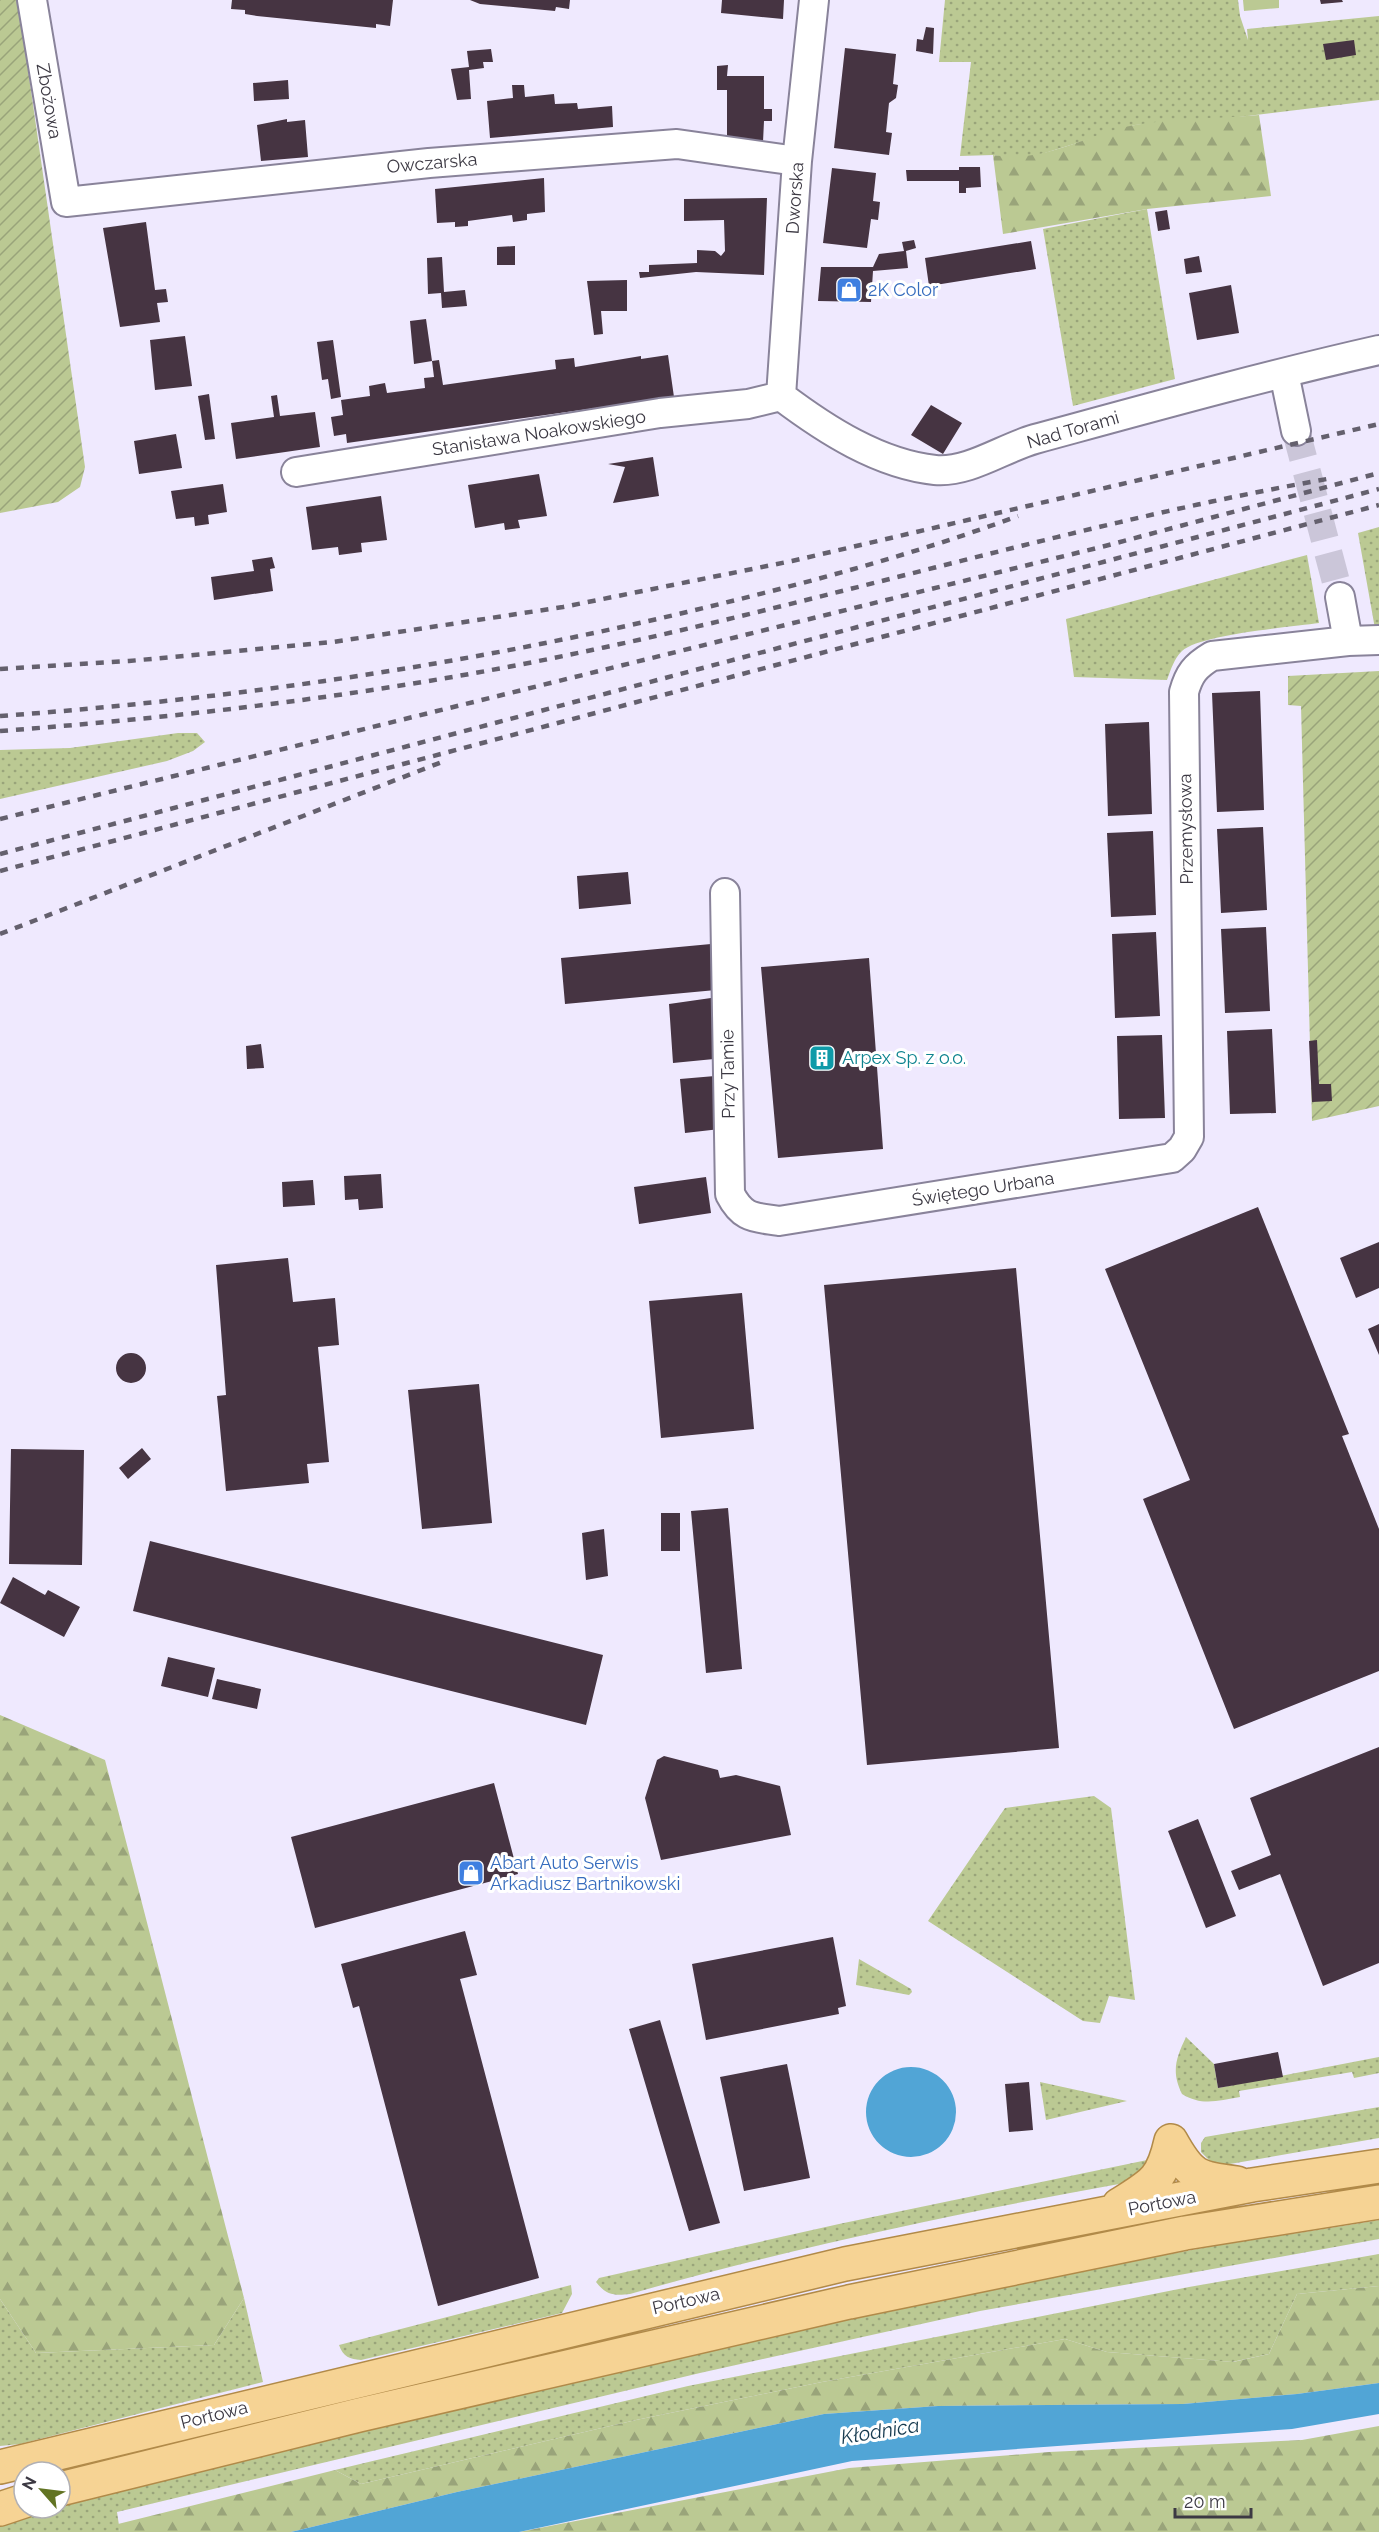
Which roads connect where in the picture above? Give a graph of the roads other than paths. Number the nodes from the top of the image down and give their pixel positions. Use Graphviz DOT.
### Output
graph roads {
  1 [pos="32,0"];
  2 [pos="814,0"];
  3 [pos="797,161"];
  4 [pos="66,202"];
  5 [pos="1379,350"];
  6 [pos="1284,373"];
  7 [pos="781,396"];
  8 [pos="1296,431"];
  9 [pos="296,472"];
  10 [pos="1340,597"];
  11 [pos="1379,640"];
  12 [pos="1348,641"];
  13 [pos="725,893"];
  14 [pos="1182,1149"];
  15 [pos="779,1221"];
  16 [pos="1379,2166"];
  17 [pos="1252,2185"];
  18 [pos="1379,2202"];
  19 [pos="1105,2214"];
  20 [pos="0,2467"];
  21 [pos="72,2486"];
  1 -- 4 [label="street, Zbożowa"];
  2 -- 3 [label="street, Dworska"];
  3 -- 4 [label="street, Owczarska"];
  3 -- 7 [label="street, Dworska"];
  5 -- 6 [label="street, Nad Torami"];
  6 -- 7 [label="street, Nad Torami"];
  6 -- 8 [label="street"];
  7 -- 9 [label="street, Stanisława Noakowskiego"];
  10 -- 12 [label="street"];
  11 -- 12 [label="street"];
  12 -- 14 [label="street, Przemysłowa"];
  13 -- 15 [label="street, Przy Tamie"];
  14 -- 15 [label="street, Świętego Urbana"];
  16 -- 17 [label="main road, Portowa"];
  17 -- 19 [label="main road, Portowa"];
  17 -- 19 [label="main road"];
  18 -- 21 [label="main road, Portowa"];
  19 -- 20 [label="main road, Portowa"];
}
